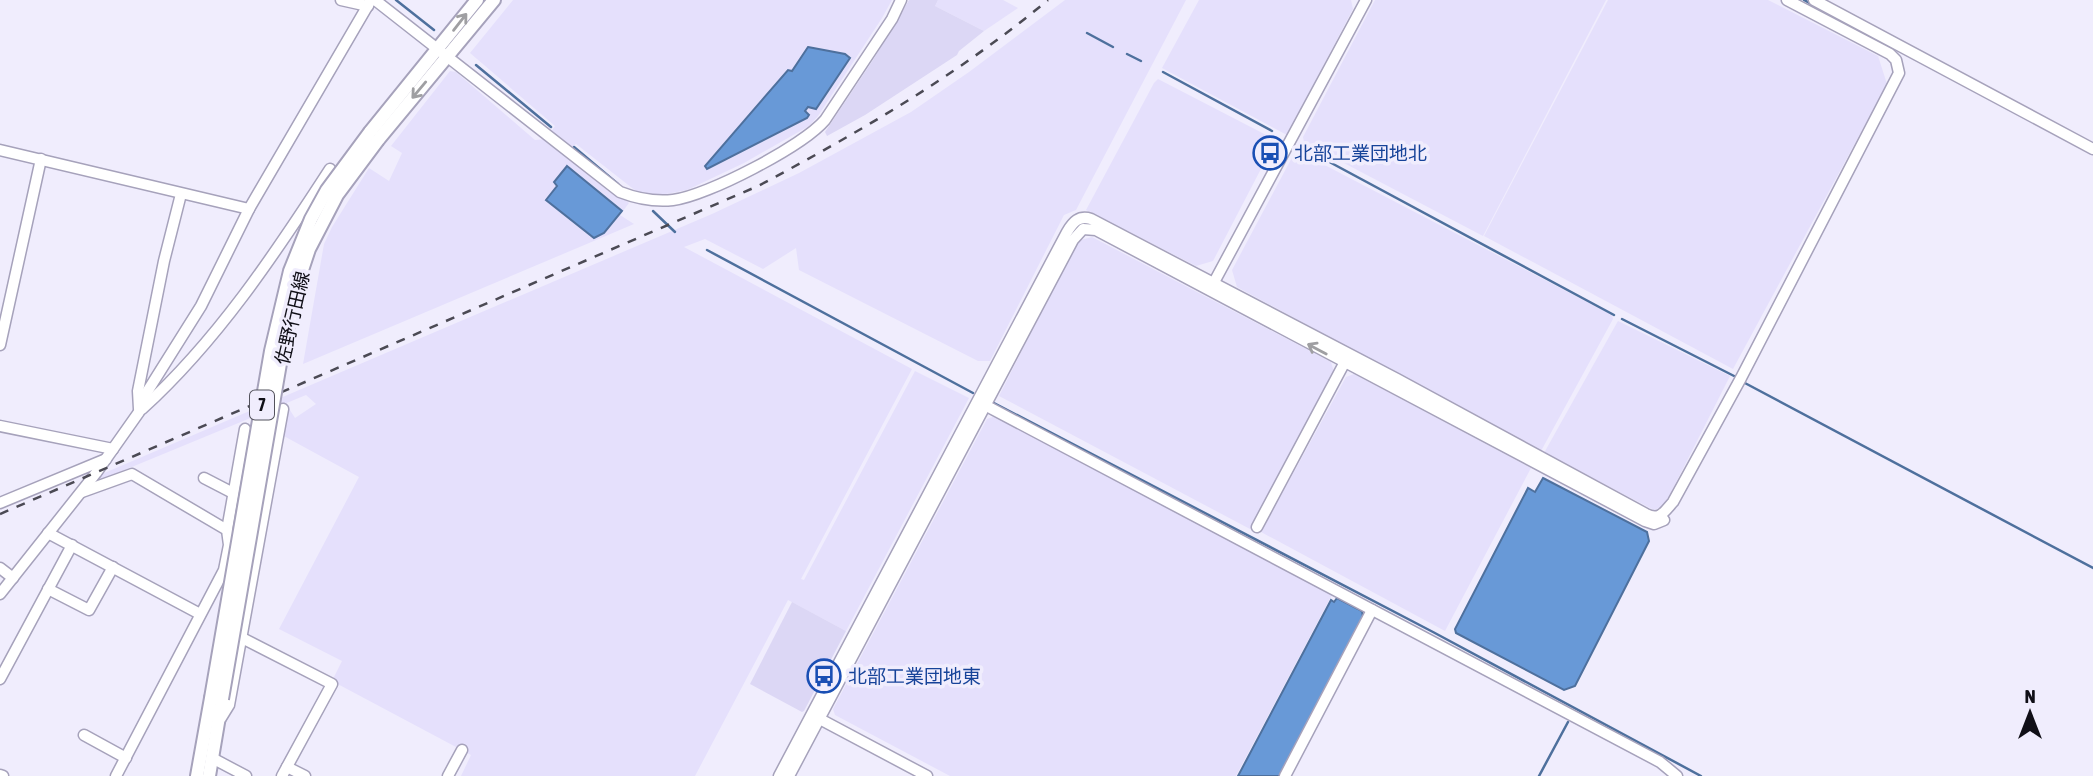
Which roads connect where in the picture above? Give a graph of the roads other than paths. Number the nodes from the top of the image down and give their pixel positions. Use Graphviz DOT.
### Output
graph roads {
  1 [pos="341,0"];
  2 [pos="477,0"];
  3 [pos="494,0"];
  4 [pos="901,0"];
  5 [pos="1787,0"];
  6 [pos="1814,0"];
  7 [pos="1364,1"];
  8 [pos="371,2"];
  9 [pos="443,53"];
  10 [pos="2093,149"];
  11 [pos="0,150"];
  12 [pos="41,159"];
  13 [pos="330,169"];
  14 [pos="181,194"];
  15 [pos="249,209"];
  16 [pos="1211,287"];
  17 [pos="0,345"];
  18 [pos="1347,359"];
  19 [pos="982,404"];
  20 [pos="284,409"];
  21 [pos="139,412"];
  22 [pos="0,426"];
  23 [pos="244,429"];
  24 [pos="111,453"];
  25 [pos="204,478"];
  26 [pos="82,492"];
  27 [pos="233,493"];
  28 [pos="0,503"];
  29 [pos="1258,527"];
  30 [pos="226,530"];
  31 [pos="48,533"];
  32 [pos="72,545"];
  33 [pos="113,567"];
  34 [pos="0,568"];
  35 [pos="13,578"];
  36 [pos="48,589"];
  37 [pos="0,594"];
  38 [pos="1372,610"];
  39 [pos="200,614"];
  40 [pos="242,638"];
  41 [pos="0,679"];
  42 [pos="217,699"];
  43 [pos="815,717"];
  44 [pos="218,725"];
  45 [pos="84,735"];
  46 [pos="462,750"];
  47 [pos="126,758"];
  48 [pos="212,758"];
  49 [pos="284,771"];
  50 [pos="116,776"];
  51 [pos="197,776"];
  52 [pos="209,776"];
  53 [pos="246,776"];
  54 [pos="304,776"];
  55 [pos="449,776"];
  56 [pos="779,776"];
  57 [pos="789,776"];
  58 [pos="927,776"];
  59 [pos="1285,776"];
  60 [pos="1677,776"];
  1 -- 8 [label="street"];
  9 -- 2 [label="main road, 佐野行田線 / 7, one-way"];
  3 -- 9 [label="main road, 佐野行田線 / 7"];
  4 -- 9 [label="street"];
  5 -- 18 [label="street"];
  6 -- 10 [label="street"];
  7 -- 16 [label="street"];
  8 -- 9 [label="street"];
  8 -- 15 [label="street"];
  9 -- 42 [label="main road, 佐野行田線 / 7, bridge"];
  11 -- 12 [label="street"];
  12 -- 14 [label="street"];
  12 -- 17 [label="street"];
  13 -- 21 [label="street"];
  14 -- 15 [label="street"];
  14 -- 21 [label="street"];
  15 -- 21 [label="street"];
  16 -- 18 [label="street"];
  16 -- 19 [label="street"];
  18 -- 29 [label="street"];
  19 -- 38 [label="street"];
  19 -- 43 [label="street"];
  20 -- 40 [label="street"];
  21 -- 24 [label="street"];
  22 -- 24 [label="street"];
  23 -- 27 [label="street"];
  24 -- 26 [label="street"];
  24 -- 28 [label="street"];
  25 -- 27 [label="street"];
  26 -- 30 [label="street"];
  26 -- 31 [label="street"];
  27 -- 30 [label="street"];
  30 -- 39 [label="street"];
  31 -- 32 [label="street"];
  31 -- 35 [label="street"];
  32 -- 33 [label="street"];
  32 -- 36 [label="street"];
  33 -- 36 [label="street"];
  33 -- 39 [label="street"];
  34 -- 35 [label="street"];
  35 -- 37 [label="street"];
  36 -- 41 [label="street"];
  38 -- 59 [label="street"];
  38 -- 60 [label="street"];
  39 -- 47 [label="street"];
  40 -- 44 [label="street"];
  40 -- 49 [label="street"];
  42 -- 44 [label="main road, 佐野行田線 / 7"];
  42 -- 51 [label="main road, 佐野行田線 / 7"];
  43 -- 56 [label="street"];
  43 -- 57 [label="street"];
  43 -- 58 [label="street"];
  44 -- 48 [label="main road, 佐野行田線 / 7"];
  45 -- 47 [label="street"];
  46 -- 55 [label="street"];
  47 -- 50 [label="street"];
  48 -- 52 [label="main road, 佐野行田線 / 7"];
  48 -- 53 [label="street"];
  49 -- 54 [label="street"];
}
